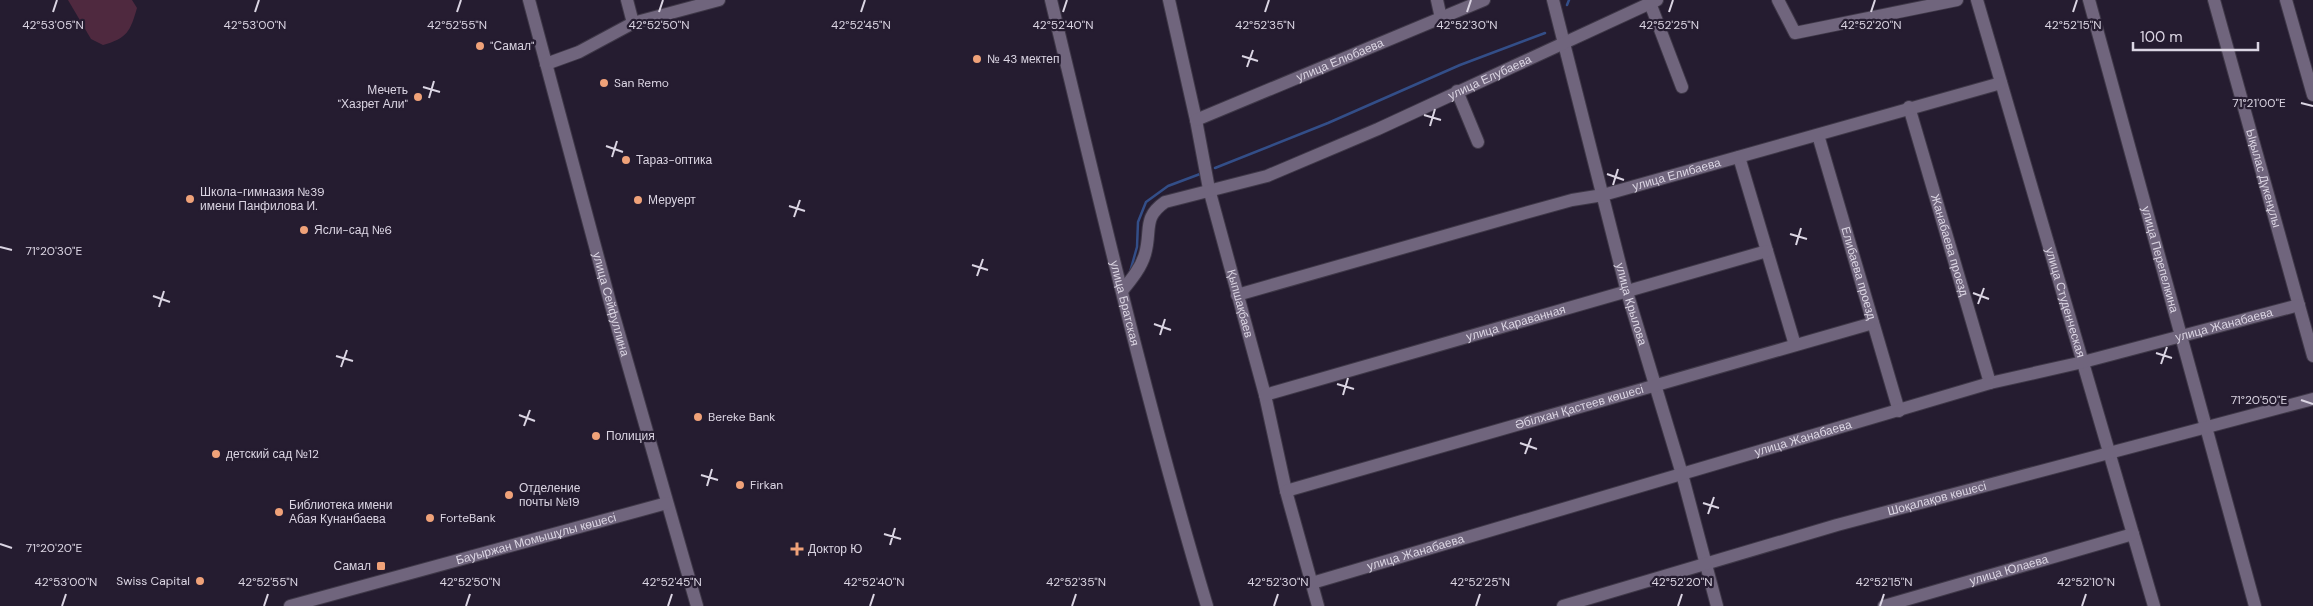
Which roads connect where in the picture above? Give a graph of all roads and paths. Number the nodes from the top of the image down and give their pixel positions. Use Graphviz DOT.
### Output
graph roads {
  1 [pos="529,0"];
  2 [pos="627,0"];
  3 [pos="719,0"];
  4 [pos="1050,0"];
  5 [pos="1169,0"];
  6 [pos="1437,0"];
  7 [pos="1484,0"];
  8 [pos="1553,0"];
  9 [pos="1778,0"];
  10 [pos="1957,0"];
  11 [pos="1976,0"];
  12 [pos="2089,0"];
  13 [pos="2214,0"];
  14 [pos="2286,0"];
  15 [pos="1654,2"];
  16 [pos="1441,18"];
  17 [pos="634,23"];
  18 [pos="1563,42"];
  19 [pos="546,64"];
  20 [pos="2001,83"];
  21 [pos="1682,87"];
  22 [pos="1458,91"];
  23 [pos="2313,96"];
  24 [pos="1909,108"];
  25 [pos="1196,120"];
  26 [pos="1818,136"];
  27 [pos="1478,142"];
  28 [pos="1739,157"];
  29 [pos="1209,189"];
  30 [pos="1603,195"];
  31 [pos="1767,251"];
  32 [pos="1122,292"];
  33 [pos="1628,292"];
  34 [pos="1238,295"];
  35 [pos="2299,305"];
  36 [pos="1873,324"];
  37 [pos="2182,336"];
  38 [pos="1796,345"];
  39 [pos="2312,348"];
  40 [pos="2083,362"];
  41 [pos="1990,383"];
  42 [pos="1655,386"];
  43 [pos="1265,395"];
  44 [pos="2313,399"];
  45 [pos="1899,411"];
  46 [pos="2207,428"];
  47 [pos="2109,454"];
  48 [pos="1682,474"];
  49 [pos="1286,491"];
  50 [pos="667,503"];
  51 [pos="2133,534"];
  52 [pos="1707,565"];
  53 [pos="1312,583"];
  54 [pos="290,606"];
  55 [pos="697,606"];
  56 [pos="1207,606"];
  57 [pos="1318,606"];
  58 [pos="1563,606"];
  59 [pos="1717,606"];
  60 [pos="1884,606"];
  61 [pos="2154,606"];
  62 [pos="2255,606"];
  1 -- 19 [label="street, улица Сейфуллина"];
  2 -- 17 [label="street"];
  3 -- 17 [label="street"];
  4 -- 32 [label="street, улица Братская"];
  5 -- 25 [label="street, Қыпшақбаев"];
  6 -- 16 [label="street"];
  7 -- 16 [label="street, улица Елюбаева"];
  8 -- 18 [label="street, улица Крылова"];
  9 -- 10 [label="street"];
  11 -- 20 [label="street, улица Студенческая"];
  12 -- 37 [label="street, улица Перепелкина"];
  13 -- 35 [label="street, Ықылас Дүкенұлы"];
  14 -- 23 [label="street"];
  15 -- 18 [label="street, улица Елубаева"];
  15 -- 21 [label="street"];
  16 -- 25 [label="street, улица Елюбаева"];
  17 -- 19 [label="street"];
  18 -- 22 [label="street, улица Елубаева"];
  18 -- 30 [label="street, улица Крылова"];
  19 -- 50 [label="street, улица Сейфуллина"];
  20 -- 24 [label="street, улица Елибаева"];
  20 -- 40 [label="street, улица Студенческая"];
  22 -- 27 [label="street"];
  22 -- 29 [label="street, улица Елубаева"];
  24 -- 26 [label="street, улица Елибаева"];
  24 -- 41 [label="street, Жанабаева проезд"];
  25 -- 29 [label="street, Қыпшақбаев"];
  26 -- 28 [label="street, улица Елибаева"];
  26 -- 36 [label="street, Елибаева проезд"];
  28 -- 30 [label="street, улица Елибаева"];
  28 -- 31 [label="street"];
  29 -- 32 [label="street, улица Елубаева"];
  29 -- 34 [label="street, Қыпшақбаев"];
  30 -- 33 [label="street, улица Крылова"];
  30 -- 34 [label="street, улица Елибаева"];
  31 -- 33 [label="street, улица Караванная"];
  31 -- 38 [label="street"];
  32 -- 56 [label="street, улица Братская"];
  33 -- 42 [label="street, улица Крылова"];
  33 -- 43 [label="street, улица Караванная"];
  34 -- 43 [label="street, Қыпшақбаев"];
  35 -- 37 [label="street, улица Жанабаева"];
  35 -- 39 [label="street, Ықылас Дүкенұлы"];
  36 -- 38 [label="street, Әбілхан Қастеев көшесі"];
  36 -- 45 [label="street, Елибаева проезд"];
  37 -- 40 [label="street, улица Жанабаева"];
  37 -- 46 [label="street, улица Перепелкина"];
  38 -- 42 [label="street, Әбілхан Қастеев көшесі"];
  40 -- 41 [label="street, улица Жанабаева"];
  40 -- 47 [label="street, улица Студенческая"];
  41 -- 45 [label="street, улица Жанабаева"];
  42 -- 48 [label="street, улица Крылова"];
  42 -- 49 [label="street, Әбілхан Қастеев көшесі"];
  43 -- 49 [label="street, Қыпшақбаев"];
  44 -- 46 [label="street, Шоқалақов көшесі"];
  45 -- 48 [label="street, улица Жанабаева"];
  46 -- 47 [label="street, Шоқалақов көшесі"];
  46 -- 62 [label="street, улица Перепелкина"];
  47 -- 51 [label="street, улица Студенческая"];
  47 -- 52 [label="street, Шоқалақов көшесі"];
  48 -- 52 [label="street, улица Крылова"];
  48 -- 53 [label="street, улица Жанабаева"];
  49 -- 53 [label="street, Қыпшақбаев"];
  50 -- 54 [label="street, Бауыржан Момышұлы көшесі"];
  50 -- 55 [label="street, улица Сейфуллина"];
  51 -- 60 [label="street, улица Юлаева"];
  51 -- 61 [label="street, улица Студенческая"];
  52 -- 58 [label="street, Шоқалақов көшесі"];
  52 -- 59 [label="street, улица Крылова"];
  53 -- 57 [label="street, Қыпшақбаев"];
}
